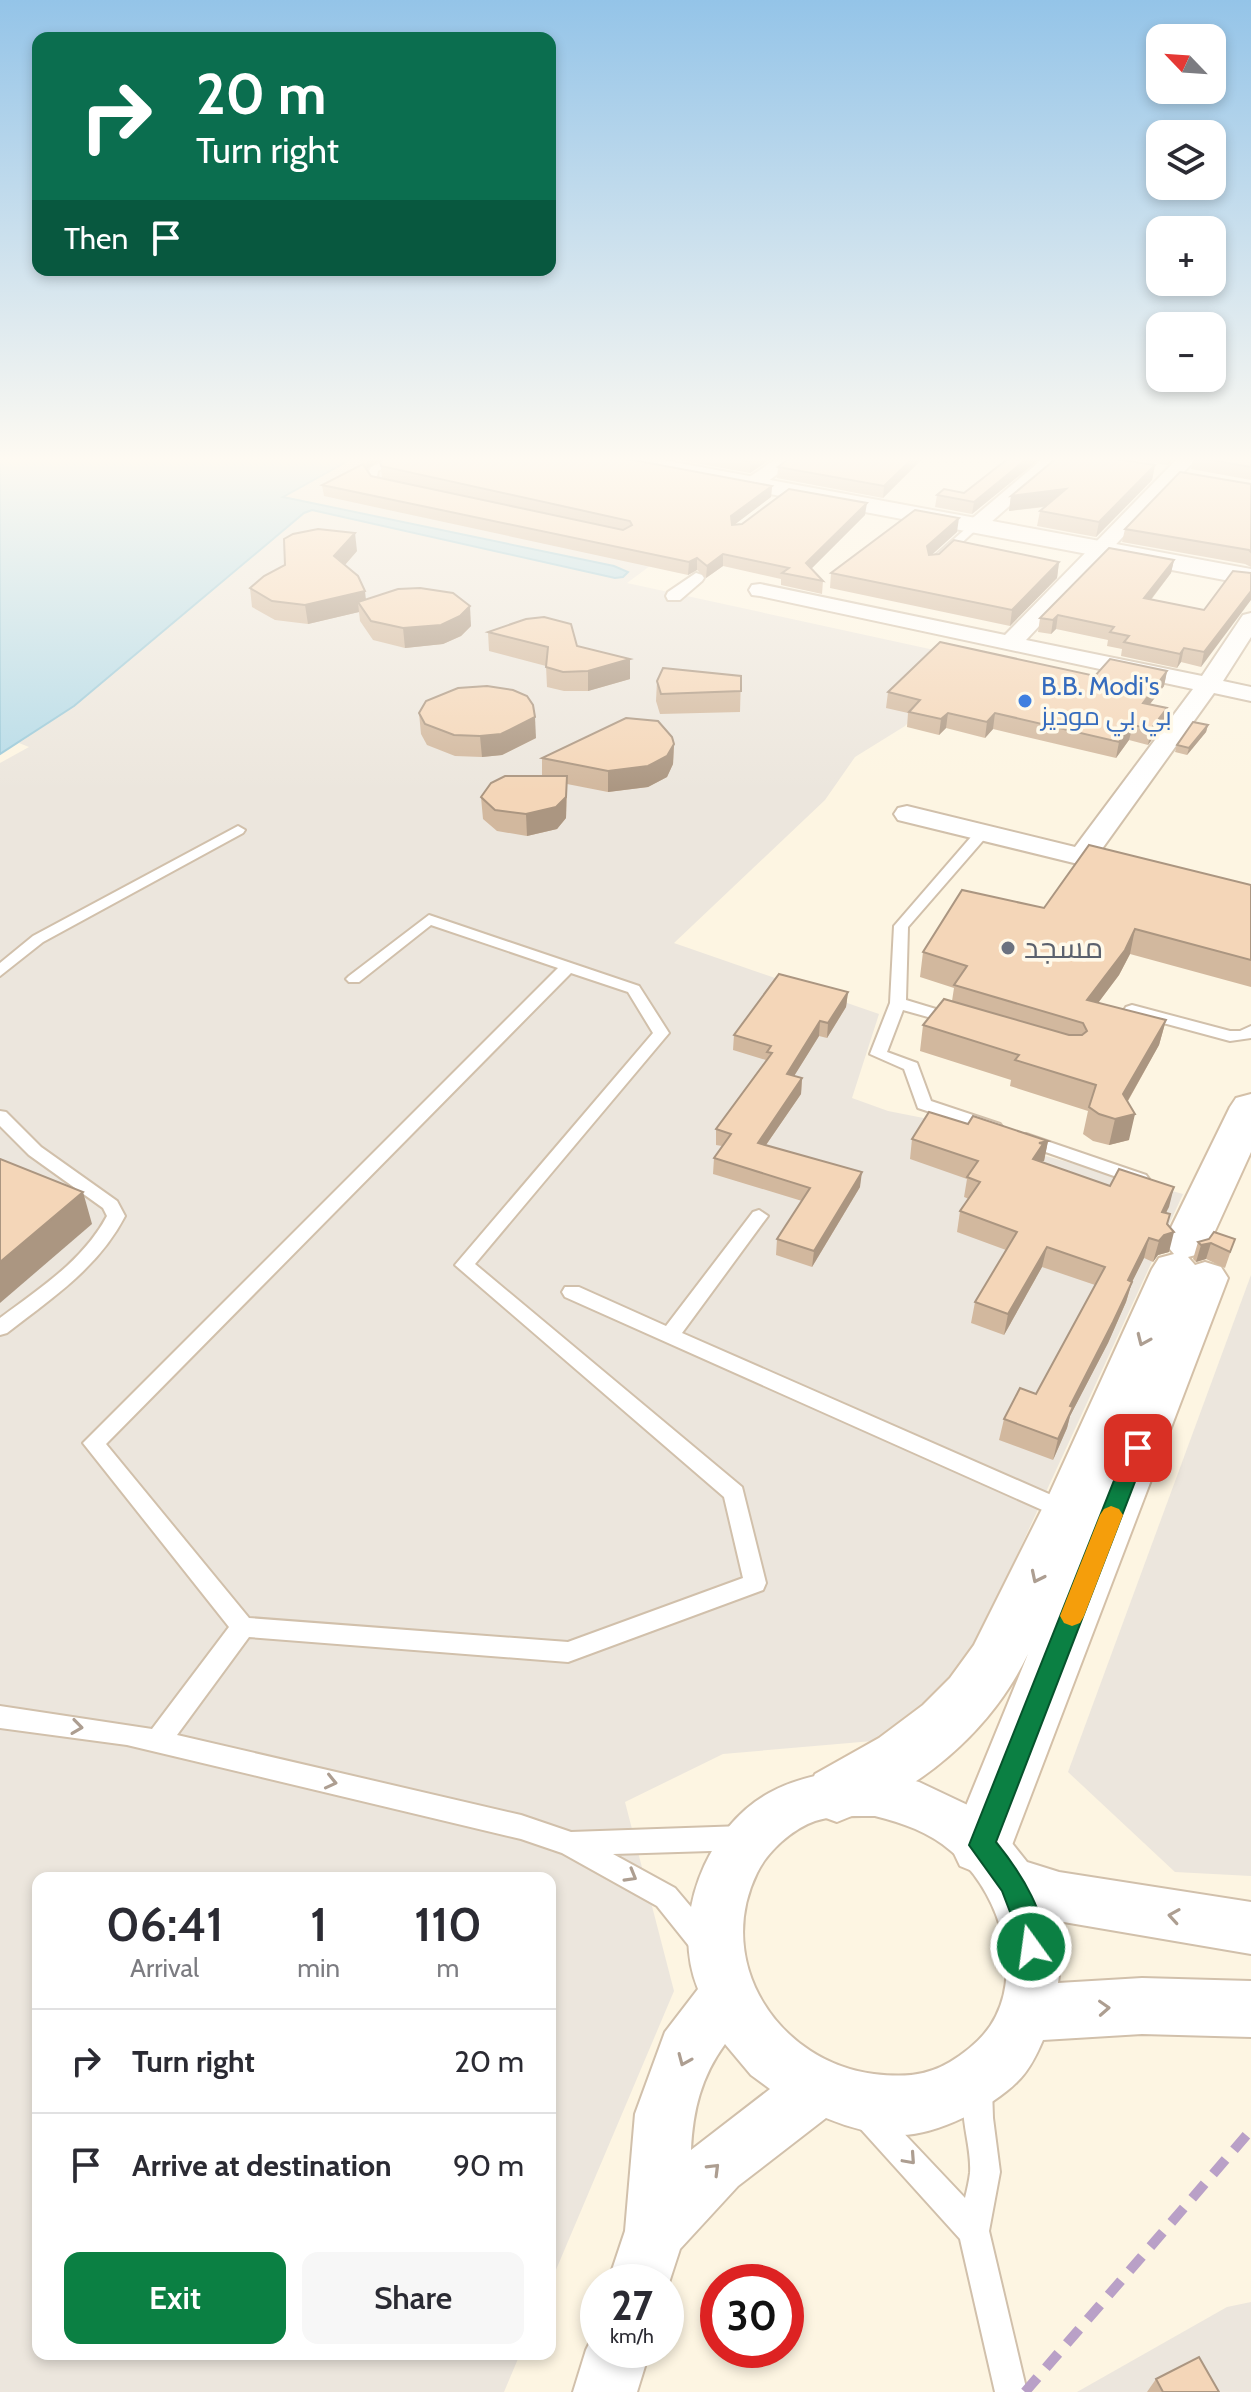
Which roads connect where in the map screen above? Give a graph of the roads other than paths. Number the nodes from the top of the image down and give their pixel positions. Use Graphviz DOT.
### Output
graph roads {
  1 [pos="1079,569"];
  2 [pos="1205,569"];
  3 [pos="1251,577"];
  4 [pos="696,578"];
  5 [pos="760,590"];
  6 [pos="674,596"];
  7 [pos="1251,620"];
  8 [pos="1010,643"];
  9 [pos="1208,685"];
  10 [pos="1251,694"];
  11 [pos="907,814"];
  12 [pos="238,830"];
  13 [pos="982,833"];
  14 [pos="1082,857"];
  15 [pos="1159,876"];
  16 [pos="568,967"];
  17 [pos="0,971"];
  18 [pos="354,979"];
  19 [pos="898,1003"];
  20 [pos="1132,1010"];
  21 [pos="970,1024"];
  22 [pos="1251,1031"];
  23 [pos="1251,1107"];
  24 [pos="0,1116"];
  25 [pos="1251,1169"];
  26 [pos="1140,1179"];
  27 [pos="759,1216"];
  28 [pos="1195,1260"];
  29 [pos="572,1292"];
  30 [pos="0,1328"];
  31 [pos="670,1334"];
  32 [pos="1068,1512"];
  33 [pos="243,1627"];
  34 [pos="0,1717"];
  35 [pos="157,1742"];
  36 [pos="837,1794"];
  37 [pos="750,1838"];
  38 [pos="569,1843"];
  39 [pos="997,1864"];
  40 [pos="1251,1928"];
  41 [pos="722,1978"];
  42 [pos="1251,2009"];
  43 [pos="1026,2013"];
  44 [pos="978,2078"];
  45 [pos="837,2096"];
  46 [pos="974,2231"];
  47 [pos="647,2256"];
  48 [pos="612,2368"];
  49 [pos="605,2392"];
  50 [pos="1011,2392"];
  1 -- 8 [label="street"];
  2 -- 3 [label="main road"];
  4 -- 6 [label="street"];
  5 -- 8 [label="street"];
  7 -- 9 [label="street"];
  8 -- 9 [label="street"];
  9 -- 10 [label="street"];
  9 -- 14 [label="street"];
  11 -- 13 [label="street"];
  12 -- 17 [label="lane"];
  13 -- 14 [label="street"];
  13 -- 19 [label="lane"];
  14 -- 15 [label="street"];
  16 -- 18 [label="lane"];
  16 -- 33 [label="lane"];
  16 -- 33 [label="lane"];
  19 -- 21 [label="lane"];
  19 -- 26 [label="lane"];
  20 -- 22 [label="lane"];
  23 -- 28 [label="main road"];
  24 -- 30 [label="lane"];
  25 -- 28 [label="main road"];
  27 -- 31 [label="lane"];
  28 -- 32 [label="main road, one-way"];
  28 -- 39 [label="main road"];
  29 -- 31 [label="lane"];
  31 -- 32 [label="lane"];
  32 -- 36 [label="main road, one-way"];
  33 -- 35 [label="lane"];
  34 -- 35 [label="lane, one-way"];
  35 -- 38 [label="lane, one-way"];
  36 -- 37 [label="street"];
  36 -- 39 [label="street"];
  37 -- 38 [label="lane"];
  37 -- 41 [label="street"];
  38 -- 41 [label="lane, one-way"];
  40 -- 39 [label="street, one-way"];
  39 -- 43 [label="street"];
  41 -- 45 [label="street"];
  41 -- 47 [label="street, one-way"];
  43 -- 42 [label="street, one-way"];
  43 -- 44 [label="street"];
  44 -- 45 [label="street"];
  44 -- 46 [label="lane"];
  45 -- 46 [label="lane, one-way"];
  47 -- 45 [label="street, one-way"];
  46 -- 50 [label="lane"];
  48 -- 49 [label="street"];
}
